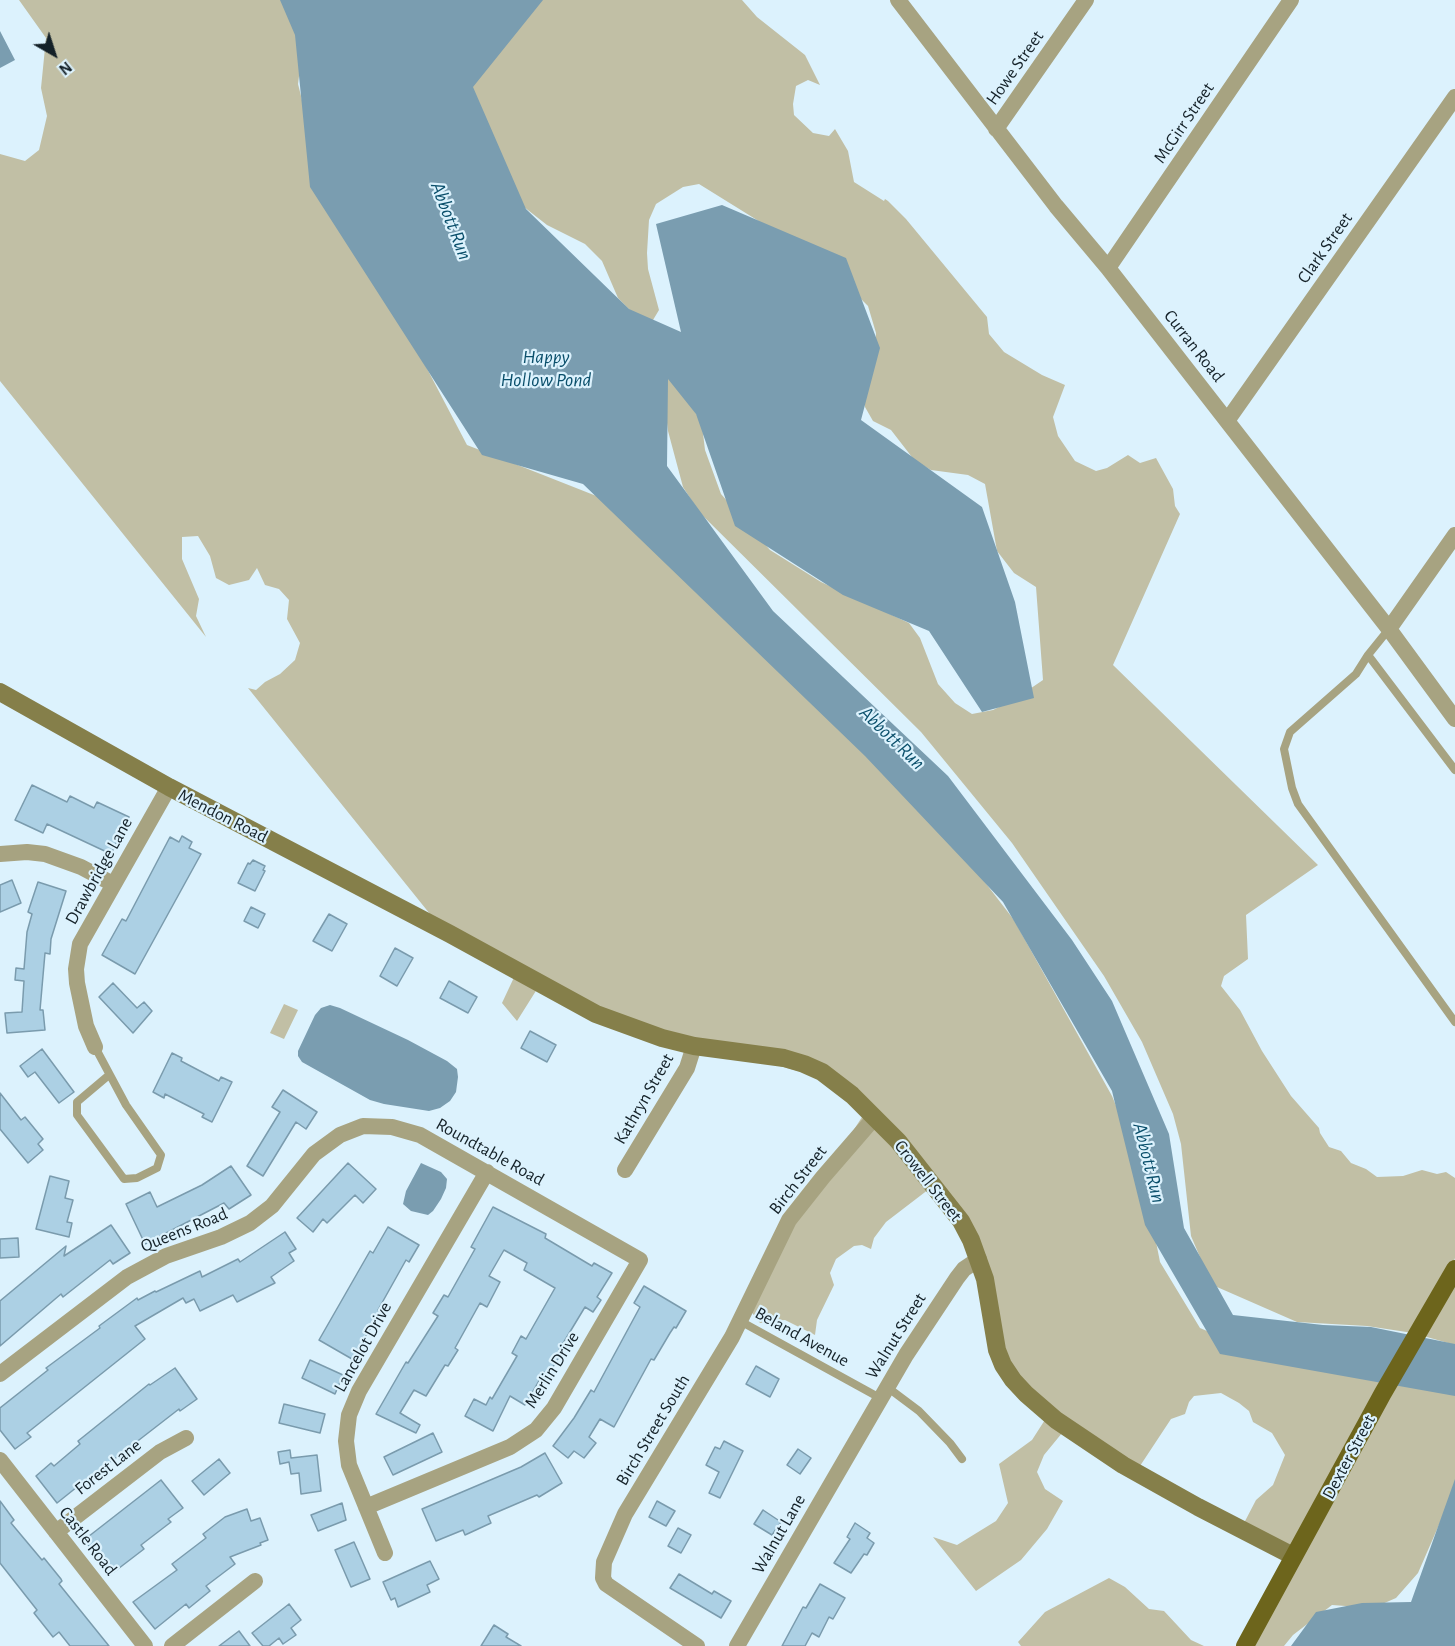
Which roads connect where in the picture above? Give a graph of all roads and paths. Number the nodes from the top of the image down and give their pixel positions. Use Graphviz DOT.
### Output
graph roads {
  1 [pos="898,0"];
  2 [pos="1086,0"];
  3 [pos="1292,0"];
  4 [pos="1455,97"];
  5 [pos="996,129"];
  6 [pos="1108,268"];
  7 [pos="1227,421"];
  8 [pos="1455,535"];
  9 [pos="1389,630"];
  10 [pos="1368,655"];
  11 [pos="0,692"];
  12 [pos="1455,719"];
  13 [pos="1455,770"];
  14 [pos="169,787"];
  15 [pos="0,854"];
  16 [pos="113,884"];
  17 [pos="450,933"];
  18 [pos="1455,1022"];
  19 [pos="694,1046"];
  20 [pos="95,1047"];
  21 [pos="109,1075"];
  22 [pos="875,1117"];
  23 [pos="314,1154"];
  24 [pos="625,1170"];
  25 [pos="486,1172"];
  26 [pos="640,1260"];
  27 [pos="978,1260"];
  28 [pos="1455,1269"];
  29 [pos="743,1314"];
  30 [pos="0,1374"];
  31 [pos="883,1393"];
  32 [pos="186,1438"];
  33 [pos="854,1441"];
  34 [pos="962,1459"];
  35 [pos="0,1460"];
  36 [pos="366,1507"];
  37 [pos="56,1532"];
  38 [pos="385,1553"];
  39 [pos="1293,1556"];
  40 [pos="255,1581"];
  41 [pos="145,1646"];
  42 [pos="172,1646"];
  43 [pos="697,1646"];
  44 [pos="737,1646"];
  45 [pos="1245,1646"];
  1 -- 5 [label="street, Curran Road"];
  2 -- 5 [label="street, Howe Street"];
  3 -- 6 [label="street, McGirr Street"];
  4 -- 7 [label="street, Clark Street"];
  5 -- 6 [label="street, Curran Road"];
  6 -- 7 [label="street, Curran Road"];
  7 -- 9 [label="street, Curran Road"];
  8 -- 9 [label="street"];
  9 -- 10 [label="lane"];
  9 -- 12 [label="street, Curran Road"];
  10 -- 13 [label="lane"];
  10 -- 18 [label="lane"];
  11 -- 14 [label="street, Mendon Road"];
  14 -- 16 [label="street, Drawbridge Lane"];
  14 -- 17 [label="street, Mendon Road"];
  15 -- 16 [label="street"];
  16 -- 20 [label="street, Drawbridge Lane"];
  17 -- 19 [label="street, Crowell Street"];
  19 -- 22 [label="street, Crowell Street"];
  19 -- 24 [label="street, Kathryn Street"];
  20 -- 21 [label="lane"];
  21 -- 21 [label="lane"];
  22 -- 27 [label="street, Crowell Street"];
  22 -- 29 [label="street, Birch Street"];
  23 -- 25 [label="street, Roundtable Road"];
  23 -- 30 [label="street, Queens Road"];
  25 -- 26 [label="street, Roundtable Road"];
  25 -- 36 [label="street, Lancelot Drive"];
  26 -- 36 [label="street, Merlin Drive"];
  27 -- 31 [label="street, Walnut Street"];
  27 -- 39 [label="street, Crowell Street"];
  28 -- 39 [label="main road, Dexter Street"];
  29 -- 31 [label="lane, Beland Avenue"];
  29 -- 43 [label="street, Birch Street South"];
  31 -- 33 [label="street, Walnut Street"];
  31 -- 34 [label="lane, Beland Avenue"];
  32 -- 37 [label="street, Forest Lane"];
  33 -- 44 [label="street, Walnut Lane"];
  35 -- 37 [label="street, Castle Road"];
  36 -- 38 [label="street, Lancelot Drive"];
  37 -- 41 [label="street, Castle Road"];
  39 -- 45 [label="main road, Dexter Street"];
  40 -- 42 [label="street"];
}
